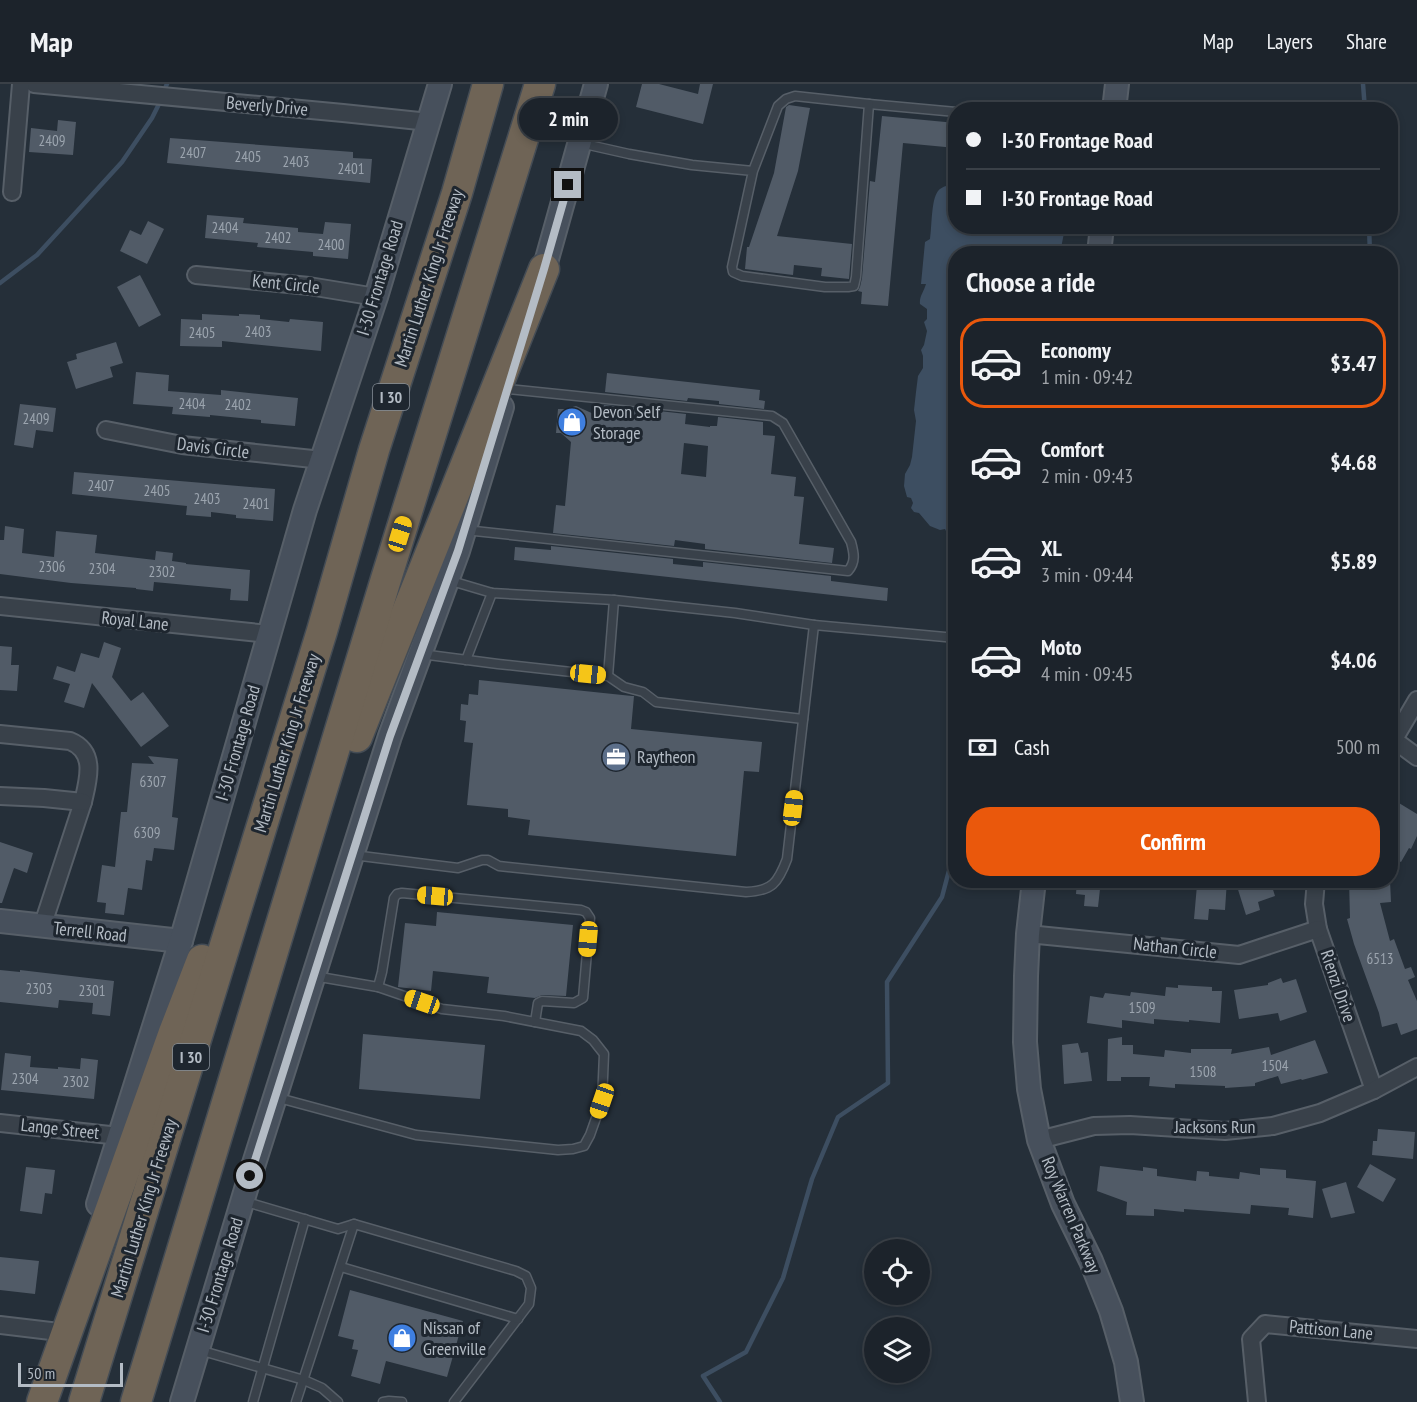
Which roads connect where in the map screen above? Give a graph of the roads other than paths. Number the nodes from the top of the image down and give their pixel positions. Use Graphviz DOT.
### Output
graph roads {
  1 [pos="21,84"];
  2 [pos="34,84"];
  3 [pos="440,84"];
  4 [pos="488,84"];
  5 [pos="540,84"];
  6 [pos="596,84"];
  7 [pos="1117,84"];
  8 [pos="1115,102"];
  9 [pos="869,104"];
  10 [pos="948,111"];
  11 [pos="429,122"];
  12 [pos="580,143"];
  13 [pos="753,171"];
  14 [pos="12,192"];
  15 [pos="544,269"];
  16 [pos="196,275"];
  17 [pos="376,297"];
  18 [pos="508,389"];
  19 [pos="106,430"];
  20 [pos="322,460"];
  21 [pos="465,530"];
  22 [pos="448,580"];
  23 [pos="492,593"];
  24 [pos="614,600"];
  25 [pos="0,606"];
  26 [pos="814,625"];
  27 [pos="269,634"];
  28 [pos="948,637"];
  29 [pos="420,653"];
  30 [pos="466,660"];
  31 [pos="608,676"];
  32 [pos="1417,700"];
  33 [pos="297,711"];
  34 [pos="804,719"];
  35 [pos="1398,733"];
  36 [pos="0,734"];
  37 [pos="1398,746"];
  38 [pos="1417,757"];
  39 [pos="0,796"];
  40 [pos="83,802"];
  41 [pos="352,855"];
  42 [pos="1033,888"];
  43 [pos="1315,888"];
  44 [pos="0,921"];
  45 [pos="42,927"];
  46 [pos="280,929"];
  47 [pos="1317,929"];
  48 [pos="1028,934"];
  49 [pos="181,941"];
  50 [pos="314,976"];
  51 [pos="378,987"];
  52 [pos="535,1022"];
  53 [pos="1417,1067"];
  54 [pos="1374,1090"];
  55 [pos="275,1097"];
  56 [pos="0,1123"];
  57 [pos="119,1136"];
  58 [pos="1039,1140"];
  59 [pos="243,1201"];
  60 [pos="305,1219"];
  61 [pos="354,1224"];
  62 [pos="341,1267"];
  63 [pos="518,1319"];
  64 [pos="0,1324"];
  65 [pos="59,1332"];
  66 [pos="1417,1339"];
  67 [pos="198,1350"];
  68 [pos="263,1368"];
  69 [pos="304,1380"];
  70 [pos="40,1402"];
  71 [pos="84,1402"];
  72 [pos="136,1402"];
  73 [pos="182,1402"];
  74 [pos="253,1402"];
  75 [pos="296,1402"];
  76 [pos="338,1402"];
  77 [pos="382,1402"];
  78 [pos="402,1402"];
  79 [pos="454,1402"];
  80 [pos="1132,1402"];
  81 [pos="1257,1402"];
  1 -- 14 [label="street"];
  2 -- 11 [label="street, Beverly Drive"];
  3 -- 11 [label="main road, I-30 Frontage Road"];
  4 -- 33 [label="highway, Martin Luther King Jr Freeway / I 30"];
  5 -- 46 [label="highway"];
  6 -- 12 [label="main road, I-30 Frontage Road"];
  7 -- 8 [label="main road"];
  9 -- 10 [label="lane"];
  9 -- 13 [label="lane"];
  9 -- 13 [label="lane"];
  11 -- 17 [label="main road, I-30 Frontage Road"];
  12 -- 13 [label="lane"];
  12 -- 15 [label="main road, I-30 Frontage Road"];
  15 -- 18 [label="main road, I-30 Frontage Road"];
  15 -- 46 [label="highway"];
  16 -- 17 [label="street, Kent Circle"];
  17 -- 20 [label="main road, I-30 Frontage Road"];
  18 -- 21 [label="main road, I-30 Frontage Road"];
  18 -- 21 [label="lane"];
  19 -- 20 [label="street, Davis Circle"];
  20 -- 27 [label="main road, I-30 Frontage Road"];
  21 -- 22 [label="main road, I-30 Frontage Road"];
  22 -- 23 [label="lane"];
  22 -- 29 [label="main road, I-30 Frontage Road"];
  23 -- 24 [label="lane"];
  23 -- 30 [label="lane"];
  24 -- 26 [label="lane"];
  24 -- 31 [label="lane"];
  25 -- 27 [label="street, Royal Lane"];
  26 -- 28 [label="lane"];
  26 -- 34 [label="lane"];
  27 -- 49 [label="main road, I-30 Frontage Road"];
  29 -- 30 [label="lane"];
  29 -- 41 [label="main road, I-30 Frontage Road"];
  30 -- 31 [label="lane"];
  31 -- 34 [label="lane"];
  32 -- 35 [label="street"];
  33 -- 70 [label="highway"];
  33 -- 71 [label="highway, Martin Luther King Jr Freeway / I 30"];
  34 -- 41 [label="lane"];
  36 -- 40 [label="street"];
  37 -- 38 [label="street"];
  39 -- 40 [label="street"];
  40 -- 45 [label="street"];
  41 -- 50 [label="main road, I-30 Frontage Road"];
  42 -- 48 [label="main road, Roy Warren Parkway"];
  43 -- 47 [label="street, Rienzi Drive"];
  44 -- 45 [label="main road, Terrell Road"];
  45 -- 49 [label="main road, Terrell Road"];
  46 -- 72 [label="highway"];
  47 -- 48 [label="street, Nathan Circle"];
  47 -- 54 [label="street, Rienzi Drive"];
  48 -- 58 [label="main road, Roy Warren Parkway"];
  49 -- 57 [label="main road, I-30 Frontage Road"];
  50 -- 51 [label="lane"];
  50 -- 55 [label="main road, I-30 Frontage Road"];
  51 -- 52 [label="lane"];
  51 -- 52 [label="lane"];
  52 -- 55 [label="lane"];
  53 -- 54 [label="street, Jacksons Run"];
  54 -- 58 [label="street, Jacksons Run"];
  55 -- 59 [label="main road, I-30 Frontage Road"];
  56 -- 57 [label="street, Lange Street"];
  57 -- 65 [label="main road, I-30 Frontage Road"];
  58 -- 80 [label="main road, Roy Warren Parkway"];
  59 -- 60 [label="lane"];
  59 -- 67 [label="main road, I-30 Frontage Road"];
  60 -- 61 [label="lane"];
  60 -- 68 [label="lane"];
  61 -- 62 [label="lane"];
  61 -- 63 [label="lane"];
  62 -- 63 [label="lane"];
  62 -- 69 [label="lane"];
  63 -- 79 [label="lane"];
  64 -- 65 [label="street"];
  65 -- 70 [label="main road, I-30 Frontage Road"];
  66 -- 81 [label="street, Pattison Lane"];
  67 -- 68 [label="lane"];
  67 -- 73 [label="main road, I-30 Frontage Road"];
  68 -- 69 [label="lane"];
  68 -- 74 [label="lane"];
  69 -- 75 [label="lane"];
  69 -- 76 [label="lane"];
  77 -- 78 [label="lane"];
}
